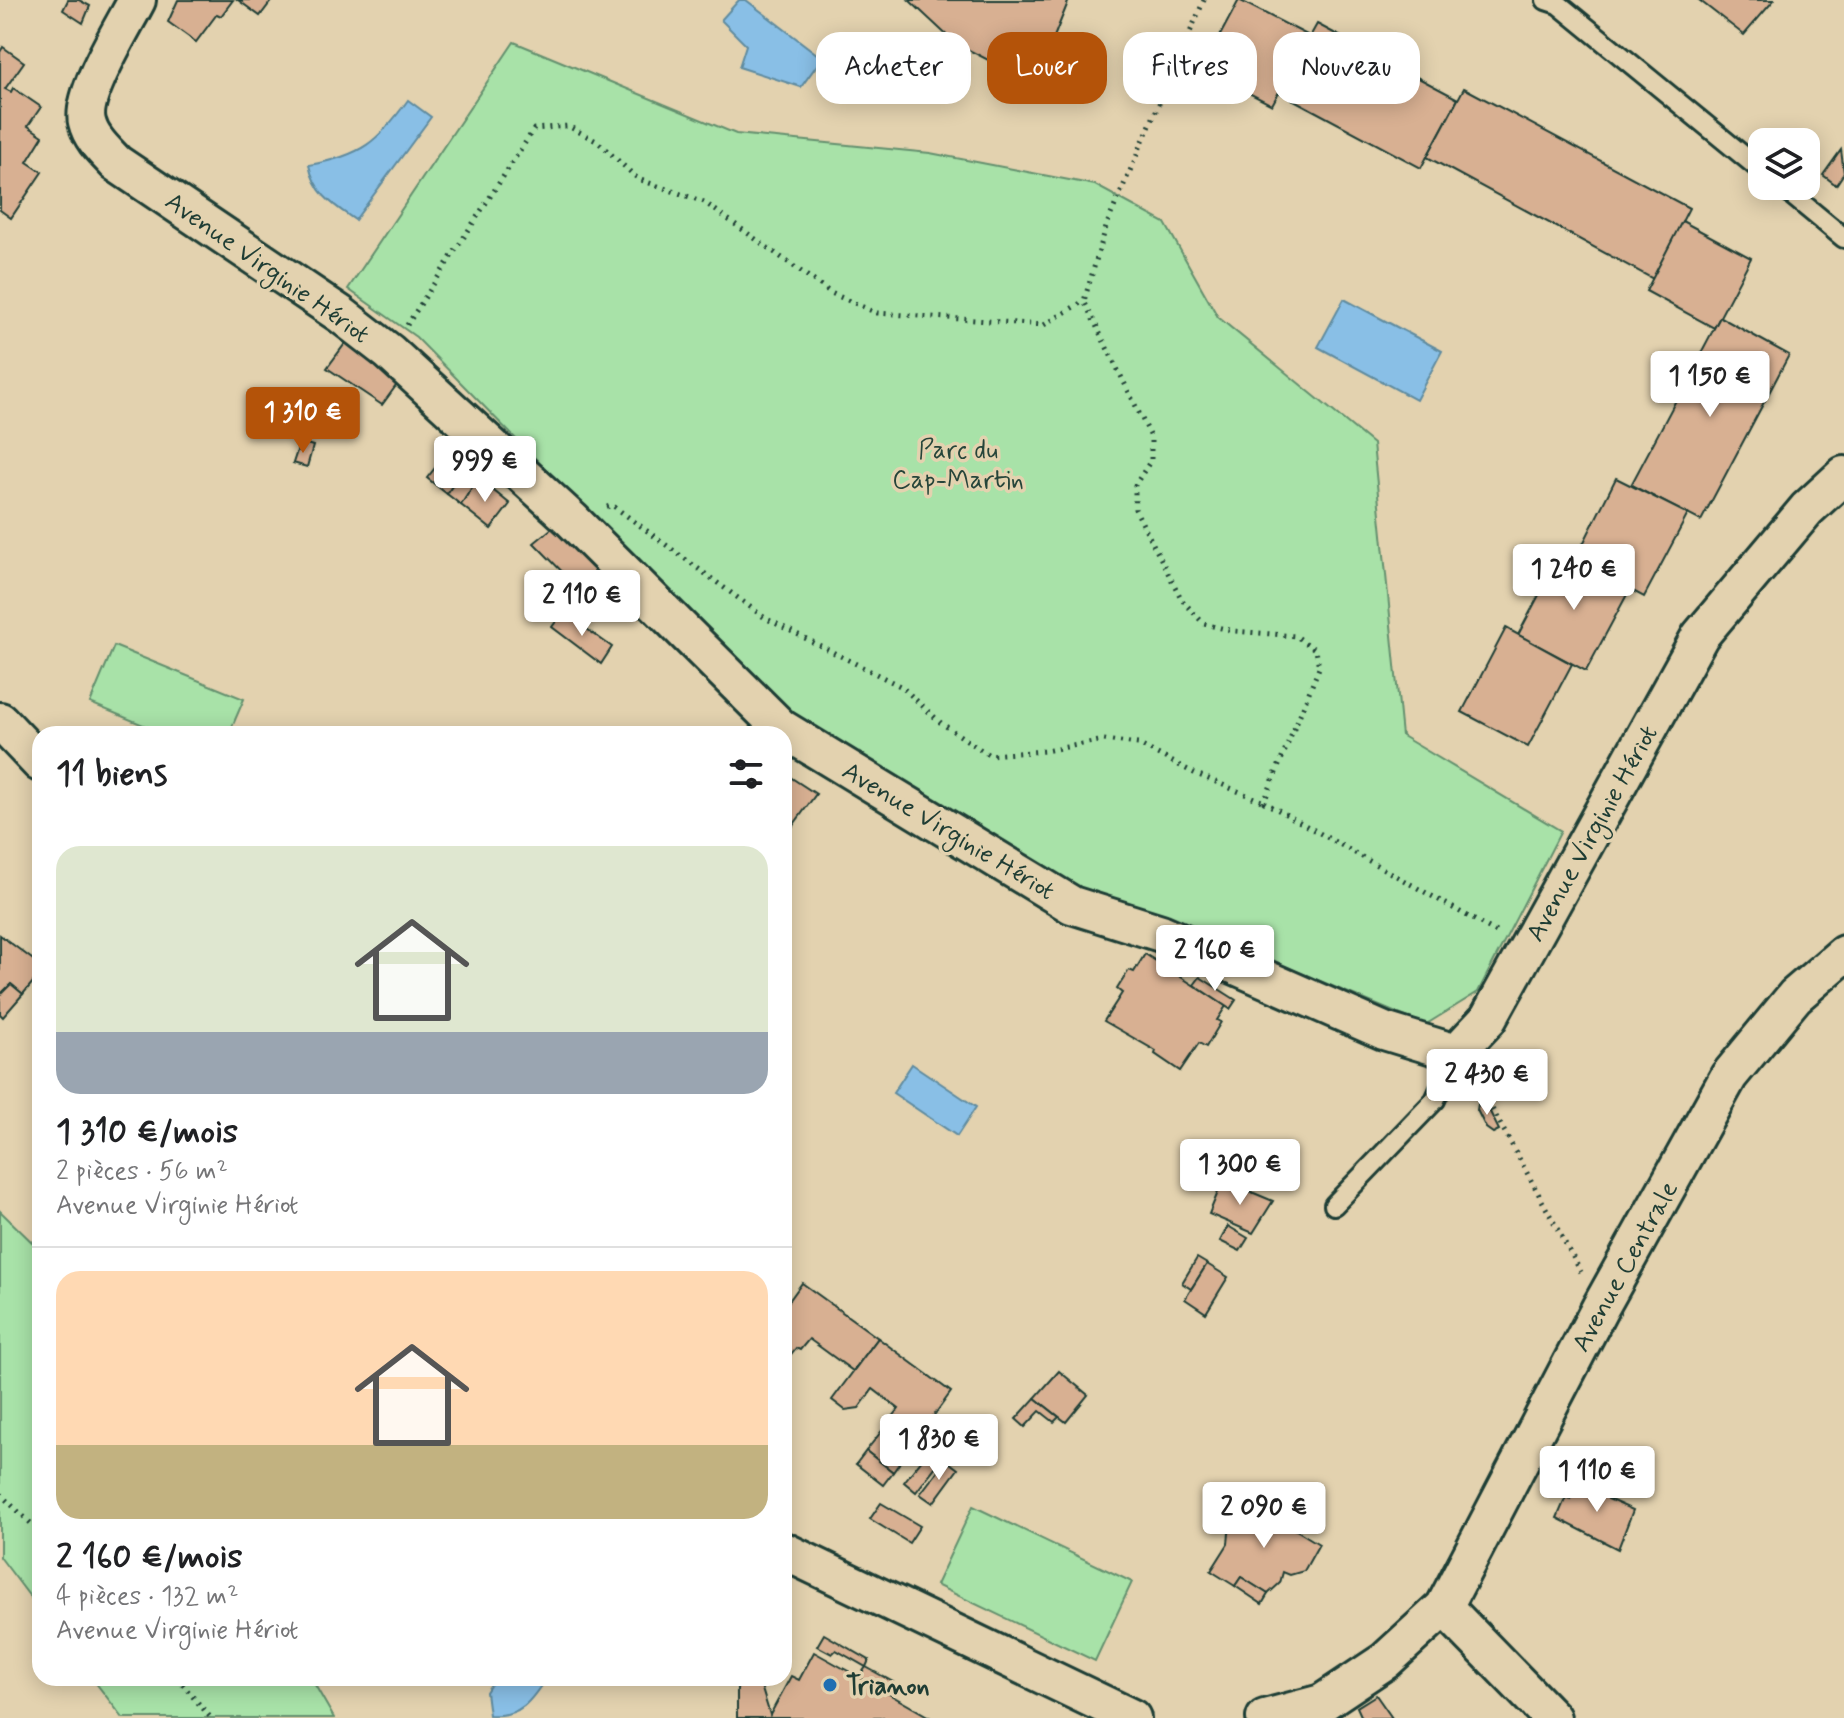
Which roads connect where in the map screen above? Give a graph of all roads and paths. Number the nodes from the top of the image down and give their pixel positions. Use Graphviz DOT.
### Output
graph roads {
  1 [pos="137,0"];
  2 [pos="1204,0"];
  3 [pos="1546,0"];
  4 [pos="1748,160"];
  5 [pos="1798,200"];
  6 [pos="1844,238"];
  7 [pos="1084,301"];
  8 [pos="389,352"];
  9 [pos="1844,475"];
  10 [pos="572,520"];
  11 [pos="0,721"];
  12 [pos="779,726"];
  13 [pos="792,735"];
  14 [pos="32,755"];
  15 [pos="1264,802"];
  16 [pos="1525,950"];
  17 [pos="1844,954"];
  18 [pos="1456,1053"];
  19 [pos="1334,1205"];
  20 [pos="1600,1308"];
  21 [pos="0,1494"];
  22 [pos="32,1524"];
  23 [pos="792,1555"];
  24 [pos="1444,1607"];
  25 [pos="184,1686"];
  26 [pos="211,1718"];
  27 [pos="1132,1718"];
  28 [pos="1265,1718"];
  29 [pos="1552,1718"];
  1 -- 8 [label="street, Avenue Virginie Hériot"];
  2 -- 7 [label="path"];
  3 -- 4 [label="lane"];
  5 -- 6 [label="lane"];
  7 -- 8 [label="path"];
  7 -- 15 [label="path"];
  8 -- 10 [label="street, Avenue Virginie Hériot"];
  9 -- 16 [label="street, Avenue Virginie Hériot"];
  10 -- 12 [label="street, Avenue Virginie Hériot"];
  10 -- 15 [label="path"];
  11 -- 14 [label="street"];
  13 -- 18 [label="street, Avenue Virginie Hériot"];
  15 -- 16 [label="path"];
  16 -- 18 [label="street, Avenue Virginie Hériot"];
  17 -- 20 [label="street, Avenue Centrale"];
  18 -- 19 [label="lane"];
  18 -- 20 [label="path"];
  20 -- 24 [label="street, Avenue Centrale"];
  21 -- 22 [label="path"];
  23 -- 27 [label="street"];
  24 -- 28 [label="street, Avenue Centrale"];
  24 -- 29 [label="street"];
  25 -- 26 [label="path"];
}
